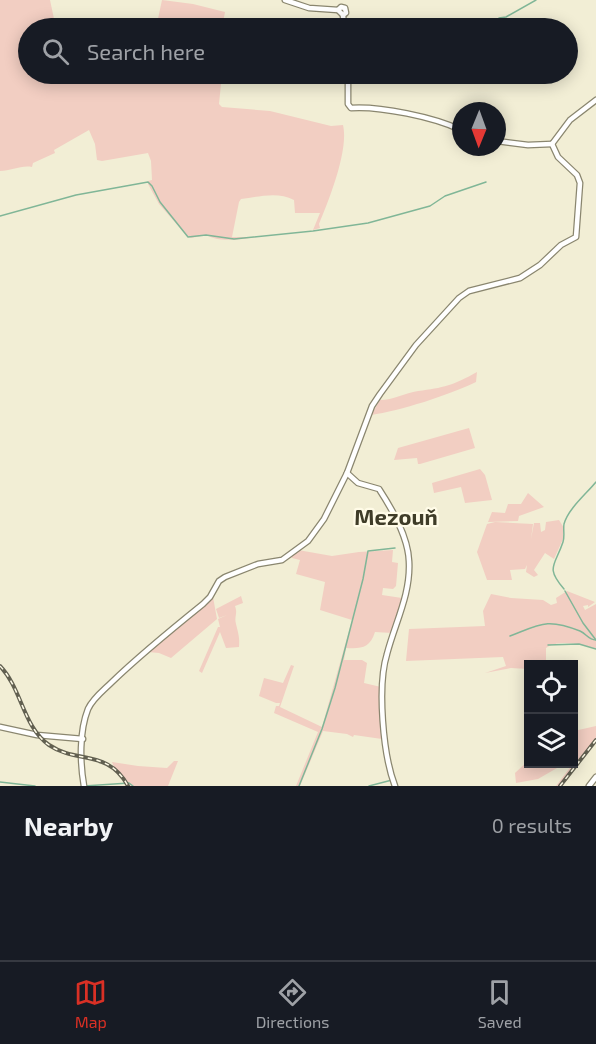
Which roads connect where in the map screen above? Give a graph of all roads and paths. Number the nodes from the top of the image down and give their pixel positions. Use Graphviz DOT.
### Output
graph roads {
  1 [pos="285,0"];
  2 [pos="343,18"];
  3 [pos="348,84"];
  4 [pos="596,99"];
  5 [pos="452,127"];
  6 [pos="506,142"];
  7 [pos="552,144"];
  8 [pos="346,473"];
  9 [pos="0,727"];
  10 [pos="83,739"];
  11 [pos="596,777"];
  12 [pos="84,785"];
  13 [pos="395,786"];
  14 [pos="589,786"];
  1 -- 2 [label="street"];
  3 -- 5 [label="street"];
  4 -- 7 [label="street"];
  6 -- 7 [label="street"];
  7 -- 8 [label="street"];
  8 -- 10 [label="street"];
  8 -- 13 [label="street"];
  9 -- 10 [label="street"];
  10 -- 12 [label="street"];
  11 -- 14 [label="street"];
}
